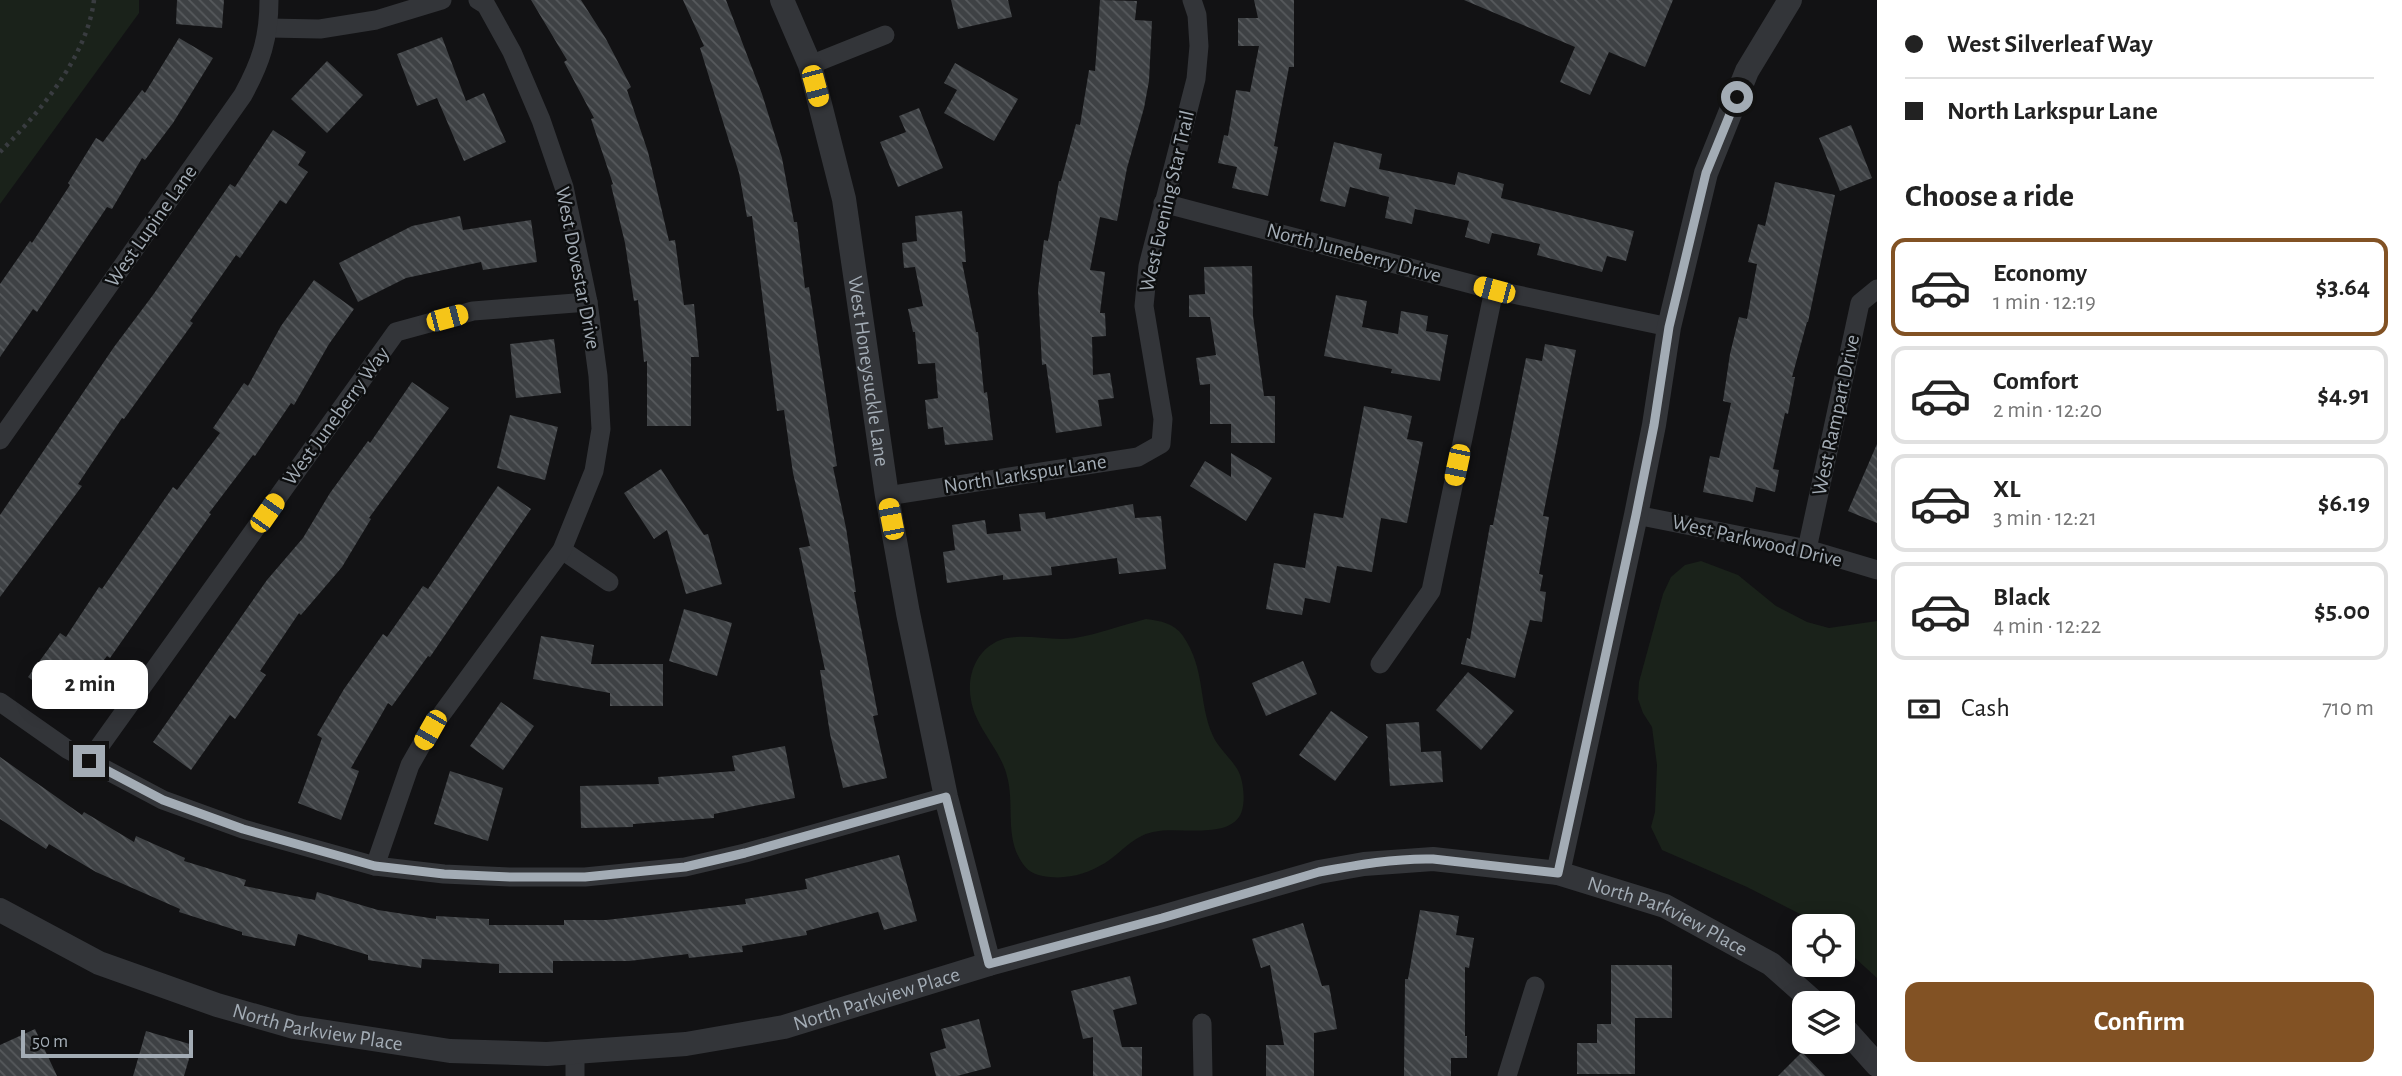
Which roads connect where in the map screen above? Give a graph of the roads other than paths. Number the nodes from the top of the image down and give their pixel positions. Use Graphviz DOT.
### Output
graph roads {
  1 [pos="269,0"];
  2 [pos="442,0"];
  3 [pos="478,0"];
  4 [pos="782,0"];
  5 [pos="1192,0"];
  6 [pos="1790,0"];
  7 [pos="269,28"];
  8 [pos="886,35"];
  9 [pos="810,65"];
  10 [pos="1163,203"];
  11 [pos="1877,289"];
  12 [pos="1494,290"];
  13 [pos="588,302"];
  14 [pos="1669,327"];
  15 [pos="0,440"];
  16 [pos="1161,444"];
  17 [pos="887,496"];
  18 [pos="1636,515"];
  19 [pos="1807,549"];
  20 [pos="562,550"];
  21 [pos="1877,570"];
  22 [pos="609,582"];
  23 [pos="1380,664"];
  24 [pos="0,702"];
  25 [pos="89,761"];
  26 [pos="946,797"];
  27 [pos="375,866"];
  28 [pos="1558,873"];
  29 [pos="0,910"];
  30 [pos="989,964"];
  31 [pos="1535,986"];
  32 [pos="1801,991"];
  33 [pos="1202,1023"];
  34 [pos="1855,1040"];
  35 [pos="575,1065"];
  36 [pos="1877,1065"];
  37 [pos="1203,1076"];
  38 [pos="1507,1076"];
  1 -- 7 [label="street, West Lupine Lane"];
  2 -- 7 [label="street"];
  3 -- 13 [label="street, West Dovestar Drive"];
  4 -- 9 [label="street, West Honeysuckle Lane"];
  5 -- 10 [label="street, West Evening Star Trail"];
  6 -- 14 [label="street"];
  7 -- 15 [label="street, West Lupine Lane"];
  8 -- 9 [label="street"];
  9 -- 17 [label="street, West Honeysuckle Lane"];
  10 -- 12 [label="street, North Juneberry Drive"];
  10 -- 16 [label="street, West Evening Star Trail"];
  11 -- 19 [label="street, West Rampart Drive"];
  12 -- 14 [label="street, North Juneberry Drive"];
  12 -- 23 [label="street"];
  13 -- 20 [label="street, West Dovestar Drive"];
  13 -- 25 [label="street, West Juneberry Way"];
  14 -- 18 [label="street"];
  16 -- 17 [label="street, North Larkspur Lane"];
  17 -- 26 [label="street, West Honeysuckle Lane"];
  18 -- 19 [label="street, West Parkwood Drive"];
  18 -- 28 [label="street"];
  19 -- 21 [label="street, West Parkwood Drive"];
  20 -- 22 [label="street"];
  20 -- 27 [label="street, West Dovestar Drive"];
  24 -- 25 [label="street"];
  25 -- 27 [label="street"];
  26 -- 27 [label="street"];
  26 -- 30 [label="street, West Honeysuckle Lane"];
  28 -- 30 [label="street, North Parkview Place"];
  28 -- 32 [label="street, North Parkview Place"];
  29 -- 35 [label="street, North Parkview Place"];
  30 -- 35 [label="street, North Parkview Place"];
  31 -- 38 [label="street"];
  33 -- 37 [label="street"];
  34 -- 36 [label="street"];
}
